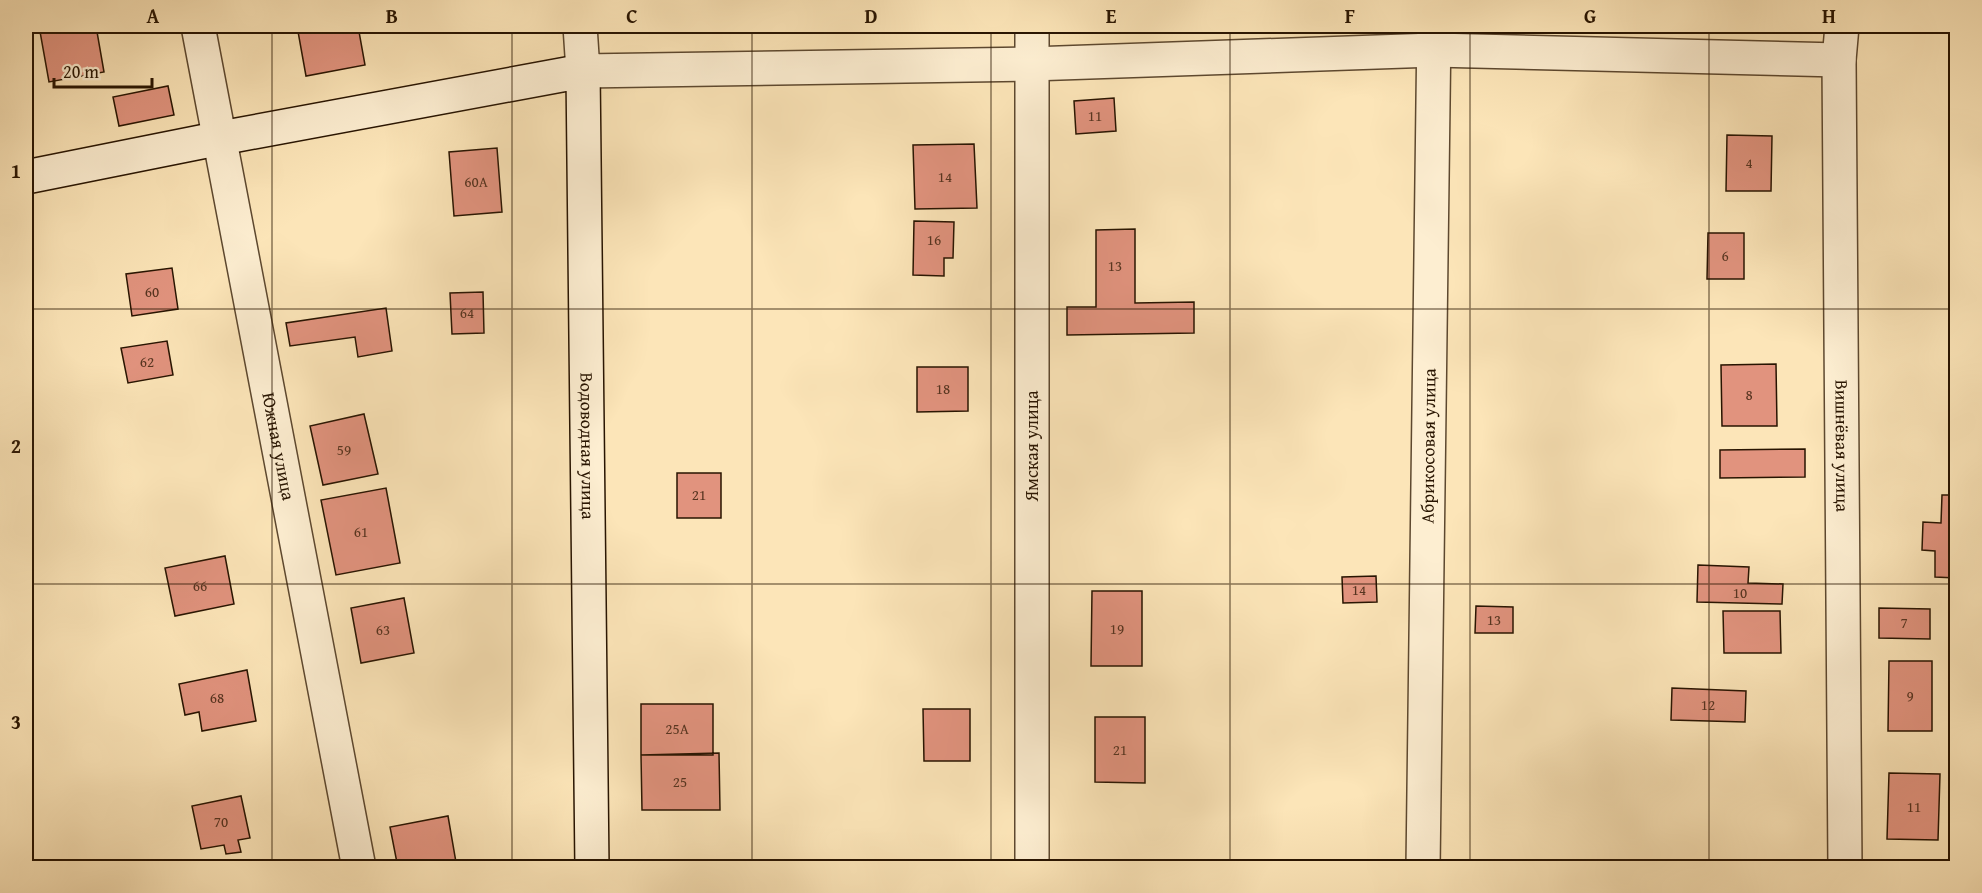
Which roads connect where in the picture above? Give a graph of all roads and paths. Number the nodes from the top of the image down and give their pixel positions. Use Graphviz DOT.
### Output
graph roads {
  1 [pos="198,26"];
  2 [pos="580,26"];
  3 [pos="1032,26"];
  4 [pos="1842,26"];
  5 [pos="1434,38"];
  6 [pos="1839,60"];
  7 [pos="1031,64"];
  8 [pos="583,71"];
  9 [pos="221,138"];
  10 [pos="26,177"];
  11 [pos="359,867"];
  12 [pos="592,867"];
  13 [pos="1032,867"];
  14 [pos="1423,867"];
  15 [pos="1845,867"];
  1 -- 9 [label="street, Южная улица"];
  2 -- 8 [label="street, Водоводная улица"];
  3 -- 7 [label="street, Ямская улица"];
  4 -- 6 [label="street, Вишнёвая улица"];
  5 -- 6 [label="street"];
  5 -- 7 [label="street"];
  5 -- 14 [label="street, Абрикосовая улица"];
  6 -- 15 [label="street, Вишнёвая улица"];
  7 -- 8 [label="street"];
  7 -- 13 [label="street, Ямская улица"];
  8 -- 9 [label="street"];
  8 -- 12 [label="street, Водоводная улица"];
  9 -- 10 [label="street"];
  9 -- 11 [label="street, Южная улица"];
}
